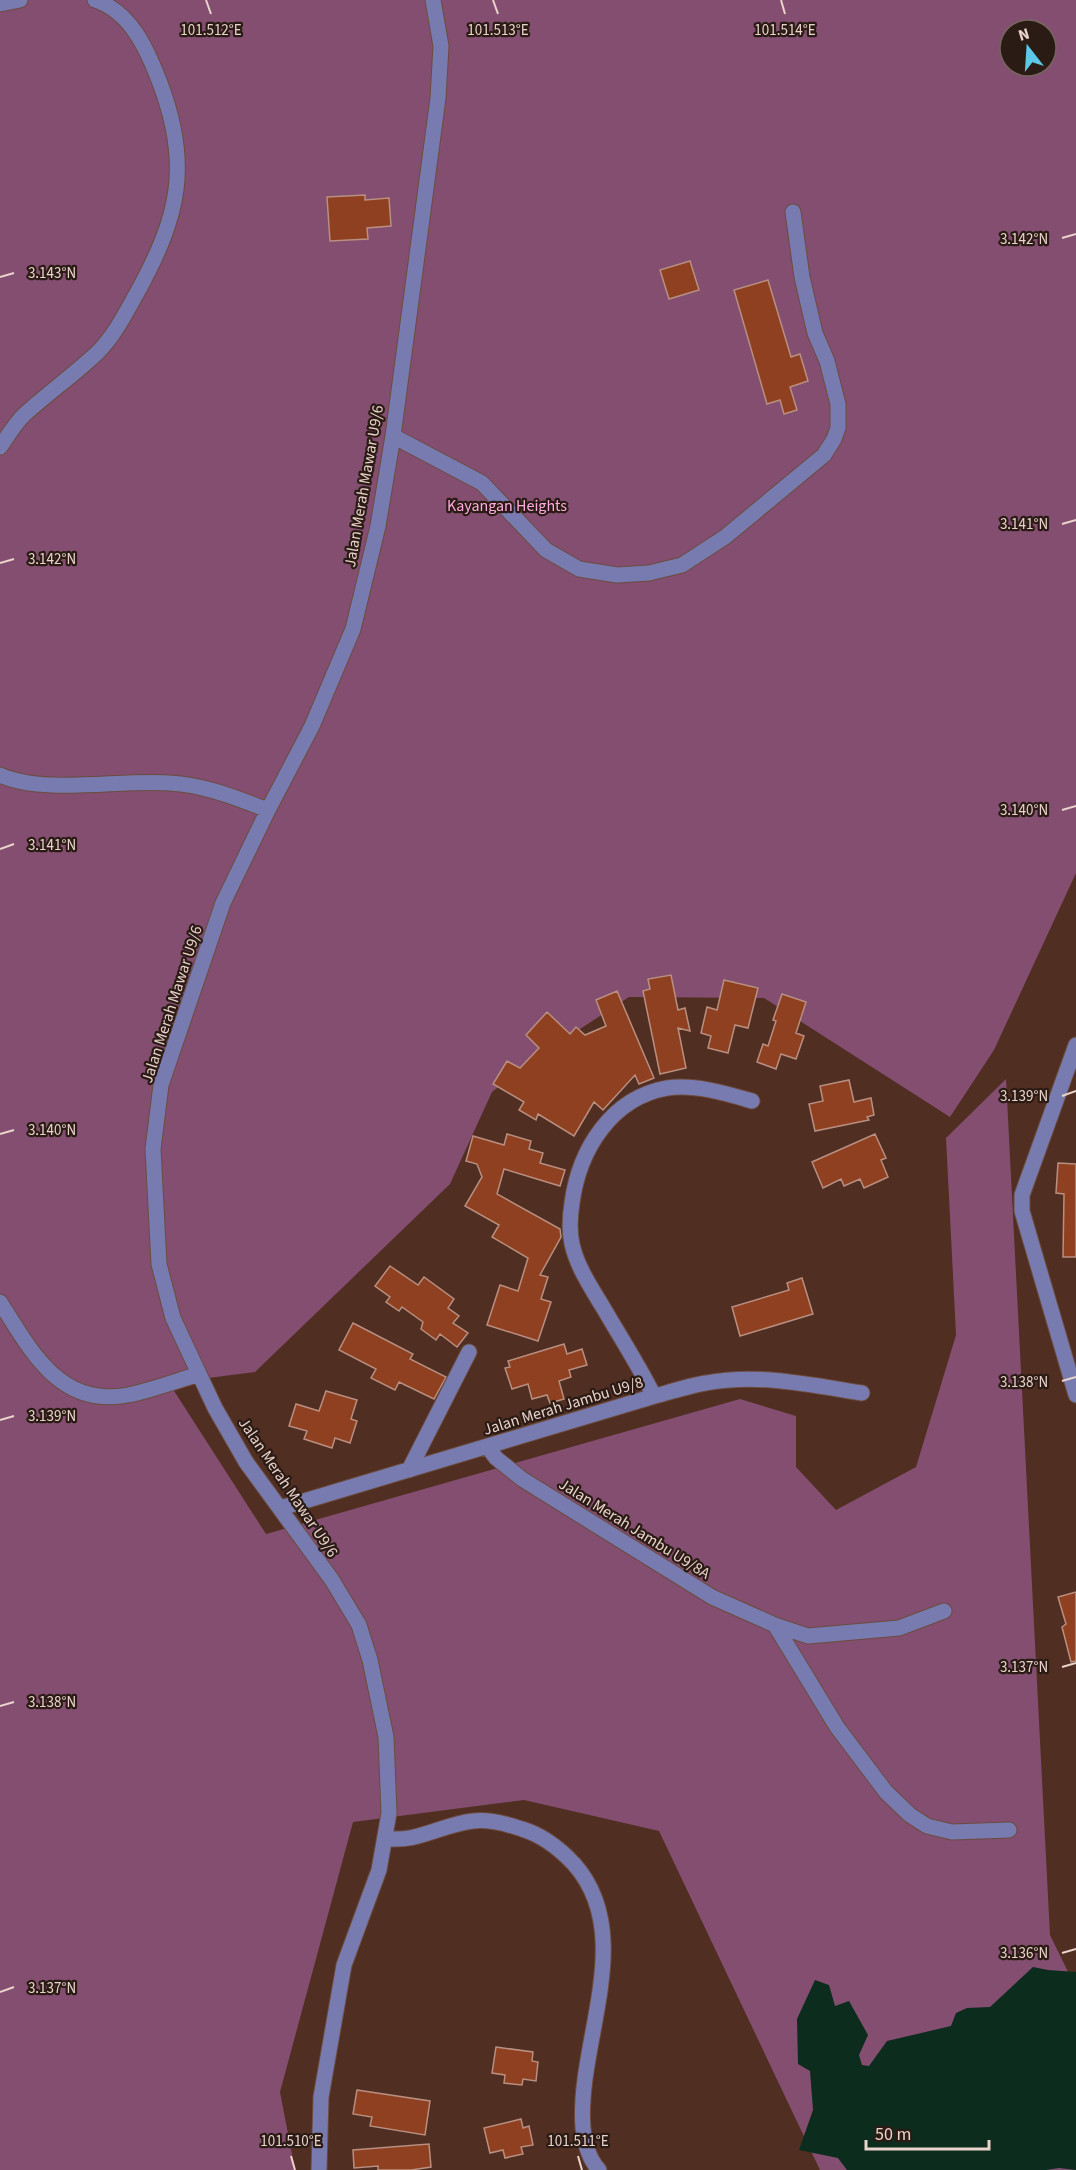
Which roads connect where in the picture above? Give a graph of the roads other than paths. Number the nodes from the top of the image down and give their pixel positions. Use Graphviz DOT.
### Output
graph roads {
  1 [pos="20,0"];
  2 [pos="433,0"];
  3 [pos="99,1"];
  4 [pos="0,4"];
  5 [pos="793,213"];
  6 [pos="393,436"];
  7 [pos="0,447"];
  8 [pos="0,775"];
  9 [pos="268,810"];
  10 [pos="1076,1045"];
  11 [pos="752,1101"];
  12 [pos="0,1302"];
  13 [pos="469,1352"];
  14 [pos="199,1374"];
  15 [pos="862,1393"];
  16 [pos="1076,1395"];
  17 [pos="654,1396"];
  18 [pos="487,1446"];
  19 [pos="409,1470"];
  20 [pos="281,1509"];
  21 [pos="944,1611"];
  22 [pos="775,1625"];
  23 [pos="1009,1830"];
  24 [pos="385,1838"];
  25 [pos="319,2170"];
  26 [pos="598,2170"];
  1 -- 4 [label="street"];
  2 -- 6 [label="street, Jalan Merah Mawar U9/6"];
  3 -- 7 [label="street"];
  5 -- 6 [label="street"];
  6 -- 9 [label="street, Jalan Merah Mawar U9/6"];
  8 -- 9 [label="street"];
  9 -- 14 [label="street, Jalan Merah Mawar U9/6"];
  10 -- 16 [label="street"];
  11 -- 17 [label="street"];
  12 -- 14 [label="street"];
  13 -- 19 [label="street"];
  14 -- 20 [label="street, Jalan Merah Mawar U9/6"];
  15 -- 17 [label="street, Jalan Merah Jambu U9/8"];
  17 -- 18 [label="street, Jalan Merah Jambu U9/8"];
  18 -- 19 [label="street, Jalan Merah Jambu U9/8"];
  18 -- 22 [label="street, Jalan Merah Jambu U9/8A"];
  19 -- 20 [label="street, Jalan Merah Jambu U9/8"];
  20 -- 24 [label="street, Jalan Merah Mawar U9/6"];
  21 -- 22 [label="street, Jalan Merah Jambu U9/8A"];
  22 -- 23 [label="street"];
  24 -- 25 [label="street, Jalan Merah Mawar U9/6"];
  24 -- 26 [label="street"];
}
